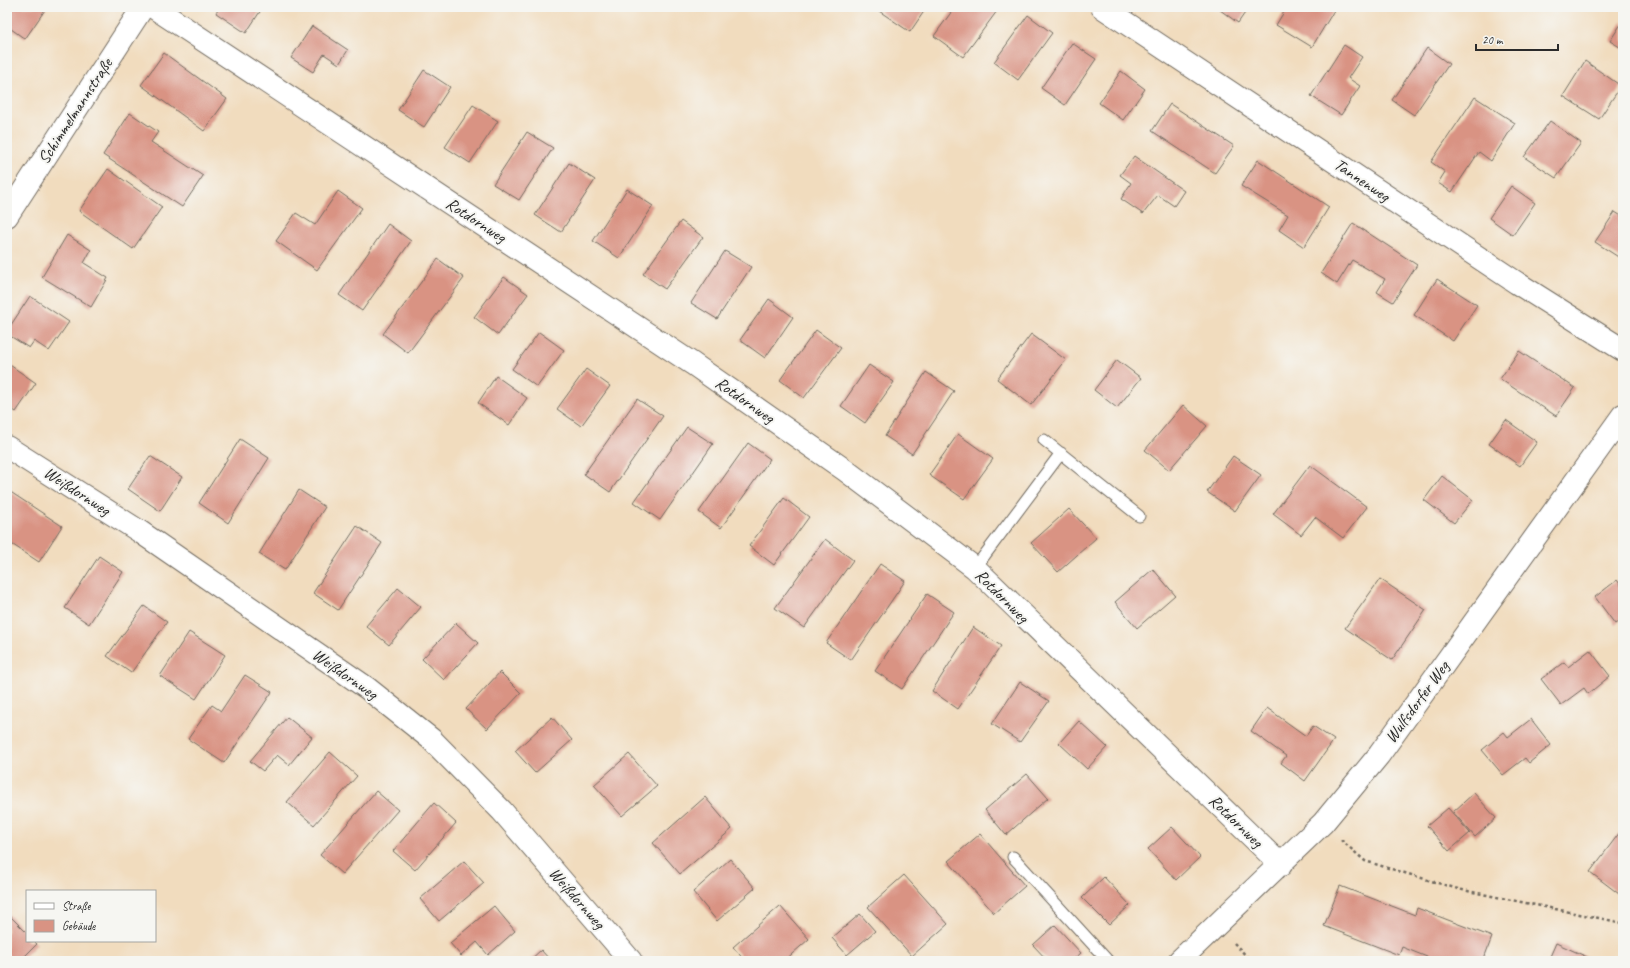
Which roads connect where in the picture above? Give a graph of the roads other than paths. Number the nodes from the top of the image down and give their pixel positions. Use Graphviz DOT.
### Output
graph roads {
  1 [pos="144,7"];
  2 [pos="152,7"];
  3 [pos="1102,7"];
  4 [pos="7,216"];
  5 [pos="1623,350"];
  6 [pos="1623,415"];
  7 [pos="1044,440"];
  8 [pos="7,447"];
  9 [pos="1061,453"];
  10 [pos="1139,516"];
  11 [pos="974,568"];
  12 [pos="1013,857"];
  13 [pos="1281,865"];
  14 [pos="631,961"];
  15 [pos="1108,961"];
  16 [pos="1179,961"];
  1 -- 4 [label="street, Schimmelmannstraße"];
  2 -- 11 [label="street, Rotdornweg"];
  3 -- 5 [label="street, Tannenweg"];
  6 -- 13 [label="street, Wulfsdorfer Weg"];
  7 -- 9 [label="lane"];
  8 -- 14 [label="street, Weißdornweg"];
  9 -- 10 [label="lane"];
  9 -- 11 [label="lane"];
  11 -- 13 [label="street, Rotdornweg"];
  12 -- 15 [label="lane"];
  13 -- 16 [label="street, Wulfsdorfer Weg"];
}
